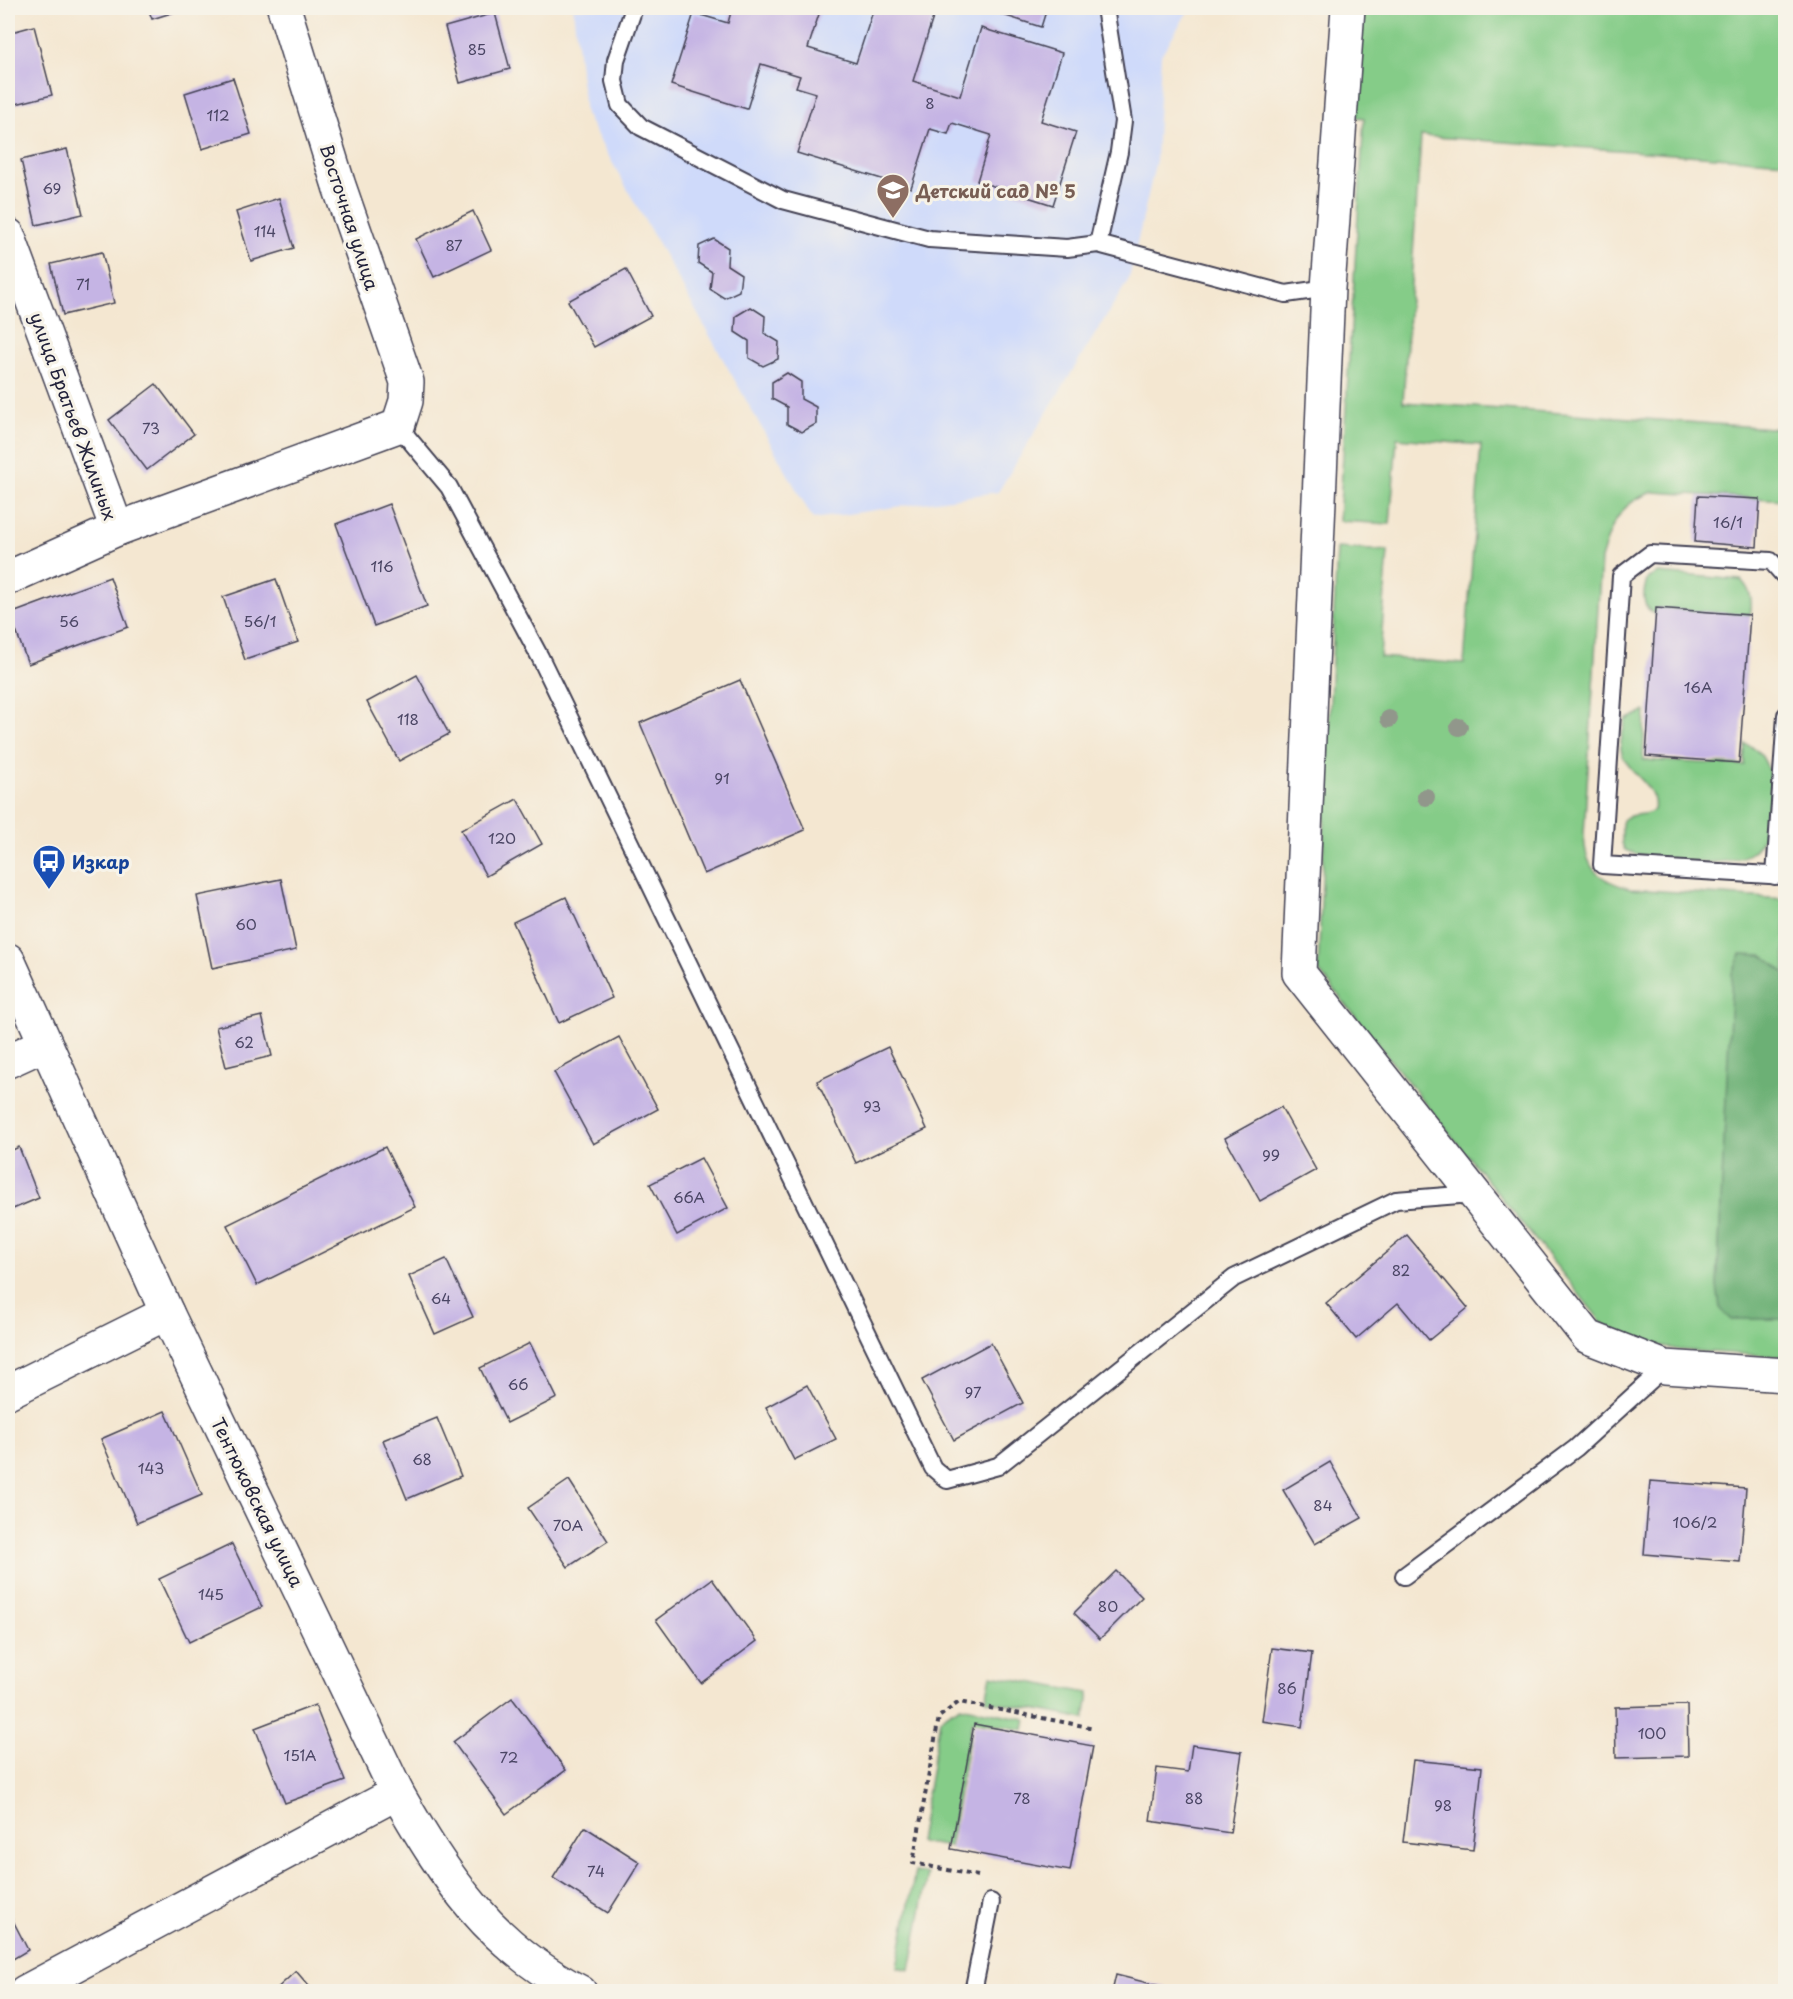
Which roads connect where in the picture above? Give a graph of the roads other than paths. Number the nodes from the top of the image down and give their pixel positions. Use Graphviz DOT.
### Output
graph roads {
  1 [pos="284,8"];
  2 [pos="634,8"];
  3 [pos="1105,8"];
  4 [pos="1348,8"];
  5 [pos="8,235"];
  6 [pos="1098,244"];
  7 [pos="1328,288"];
  8 [pos="398,426"];
  9 [pos="117,529"];
  10 [pos="8,578"];
  11 [pos="1785,578"];
  12 [pos="1785,715"];
  13 [pos="1784,775"];
  14 [pos="1780,876"];
  15 [pos="8,960"];
  16 [pos="45,1044"];
  17 [pos="8,1061"];
  18 [pos="1472,1194"];
  19 [pos="167,1313"];
  20 [pos="1665,1367"];
  21 [pos="1785,1375"];
  22 [pos="8,1392"];
  23 [pos="1404,1576"];
  24 [pos="397,1793"];
  25 [pos="991,1902"];
  26 [pos="25,1992"];
  27 [pos="580,1992"];
  28 [pos="973,1992"];
  1 -- 8 [label="street, Восточная улица"];
  2 -- 6 [label="lane"];
  3 -- 6 [label="lane"];
  4 -- 7 [label="street"];
  5 -- 9 [label="street, улица Братьев Жилиных"];
  6 -- 7 [label="lane"];
  7 -- 18 [label="street"];
  8 -- 9 [label="street"];
  8 -- 18 [label="lane"];
  9 -- 10 [label="street"];
  11 -- 14 [label="lane"];
  12 -- 13 [label="lane"];
  13 -- 14 [label="lane"];
  15 -- 16 [label="street, Тентюковская улица"];
  16 -- 17 [label="street"];
  16 -- 19 [label="street, Тентюковская улица"];
  18 -- 20 [label="street"];
  19 -- 22 [label="street"];
  19 -- 24 [label="street, Тентюковская улица"];
  20 -- 21 [label="street"];
  20 -- 23 [label="lane"];
  24 -- 26 [label="street"];
  24 -- 27 [label="street, Тентюковская улица"];
  25 -- 28 [label="lane"];
}
